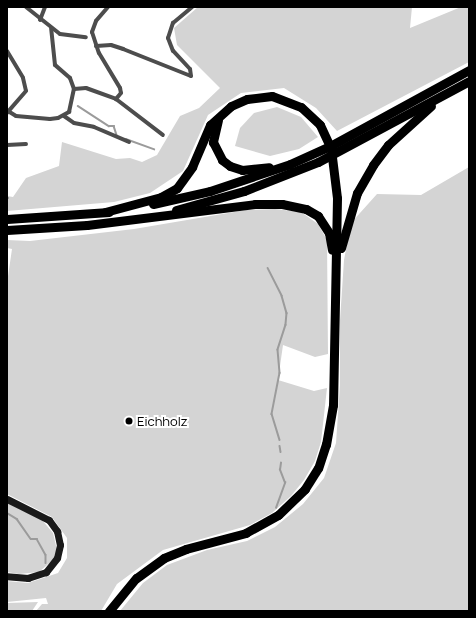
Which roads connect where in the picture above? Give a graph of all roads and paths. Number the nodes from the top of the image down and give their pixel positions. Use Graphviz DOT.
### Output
graph roads {
  1 [pos="26,7"];
  2 [pos="45,7"];
  3 [pos="108,7"];
  4 [pos="192,7"];
  5 [pos="40,20"];
  6 [pos="51,28"];
  7 [pos="86,37"];
  8 [pos="96,46"];
  9 [pos="7,51"];
  10 [pos="469,70"];
  11 [pos="469,81"];
  12 [pos="74,89"];
  13 [pos="448,92"];
  14 [pos="116,99"];
  15 [pos="224,111"];
  16 [pos="8,112"];
  17 [pos="64,116"];
  18 [pos="163,135"];
  19 [pos="129,142"];
  20 [pos="26,144"];
  21 [pos="7,145"];
  22 [pos="290,164"];
  23 [pos="105,212"];
  24 [pos="7,219"];
  25 [pos="129,219"];
  26 [pos="7,230"];
  27 [pos="336,273"];
  28 [pos="7,499"];
  29 [pos="7,576"];
  30 [pos="109,611"];
  1 -- 5 [label="street"];
  2 -- 5 [label="street"];
  3 -- 8 [label="street"];
  4 -- 8 [label="street"];
  5 -- 6 [label="street"];
  6 -- 7 [label="street"];
  6 -- 12 [label="street"];
  8 -- 14 [label="street"];
  9 -- 16 [label="street"];
  10 -- 22 [label="highway"];
  11 -- 13 [label="highway"];
  12 -- 14 [label="street"];
  12 -- 17 [label="street"];
  13 -- 25 [label="highway"];
  13 -- 27 [label="highway"];
  14 -- 18 [label="street"];
  15 -- 22 [label="highway"];
  15 -- 23 [label="highway"];
  15 -- 27 [label="highway"];
  16 -- 17 [label="street"];
  17 -- 19 [label="street"];
  20 -- 21 [label="street"];
  22 -- 23 [label="highway"];
  23 -- 24 [label="highway"];
  25 -- 26 [label="highway"];
  25 -- 27 [label="highway"];
  27 -- 30 [label="highway"];
  28 -- 29 [label="main road"];
}
